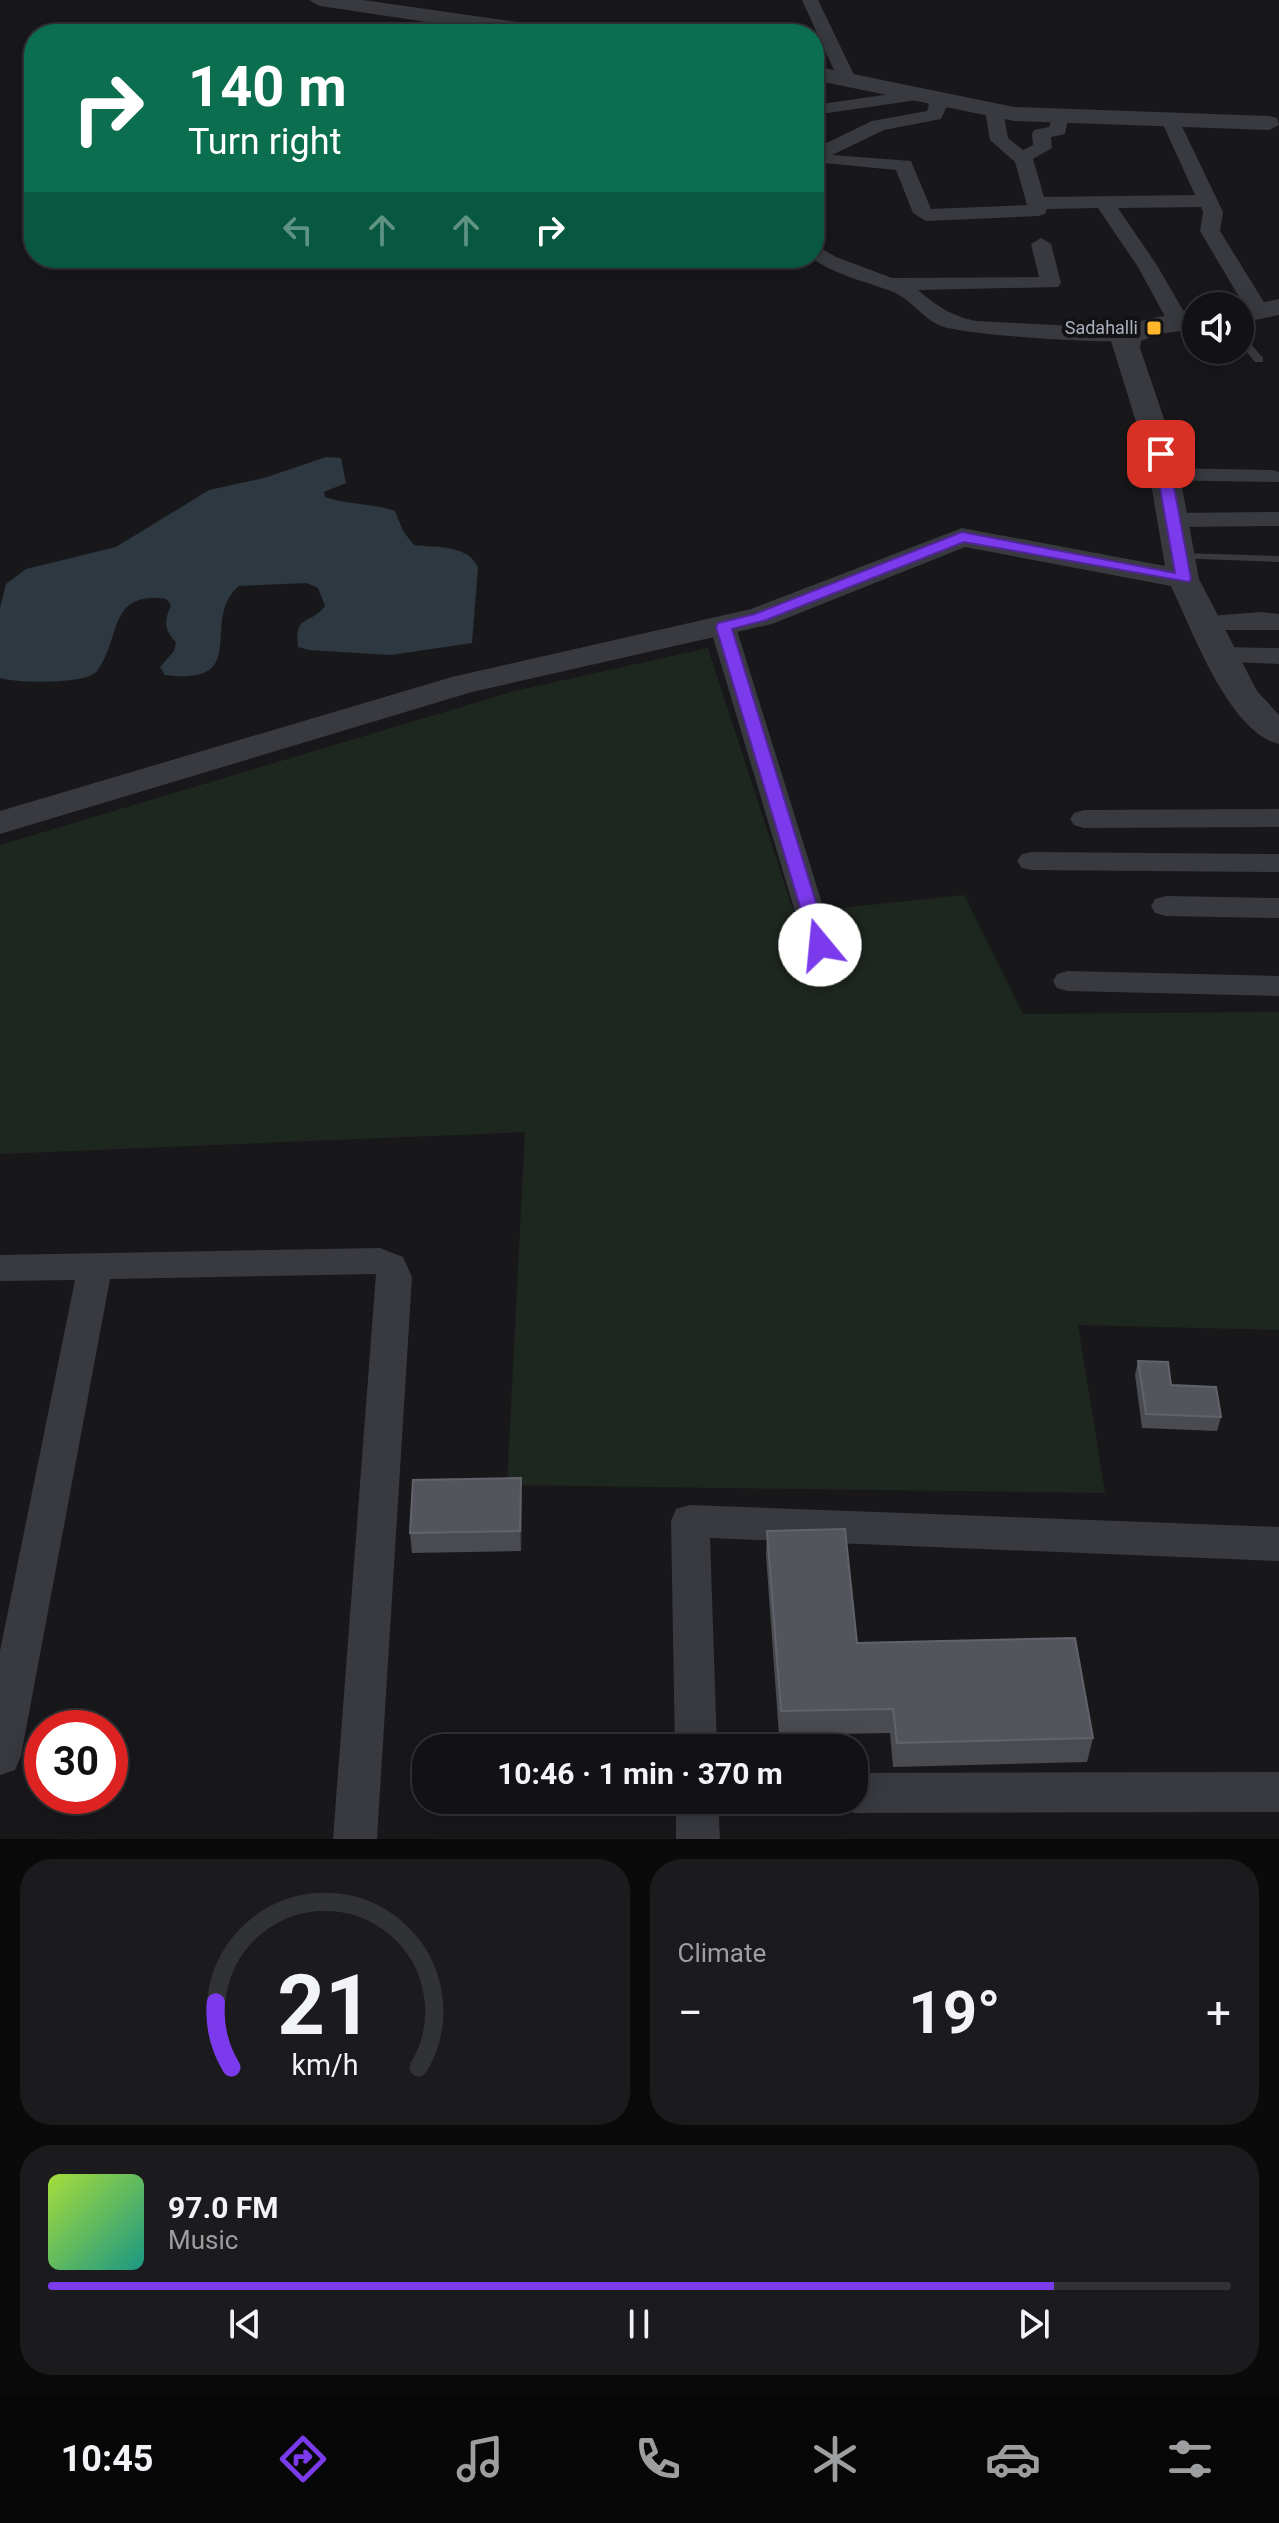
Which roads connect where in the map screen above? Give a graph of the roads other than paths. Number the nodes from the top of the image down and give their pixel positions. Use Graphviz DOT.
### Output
graph roads {
  1 [pos="320,0"];
  2 [pos="810,0"];
  3 [pos="348,2"];
  4 [pos="488,24"];
  5 [pos="821,24"];
  6 [pos="824,30"];
  7 [pos="824,75"];
  8 [pos="847,79"];
  9 [pos="926,97"];
  10 [pos="824,109"];
  11 [pos="994,111"];
  12 [pos="1059,118"];
  13 [pos="1170,120"];
  14 [pos="1275,122"];
  15 [pos="824,151"];
  16 [pos="1022,157"];
  17 [pos="824,159"];
  18 [pos="1208,201"];
  19 [pos="1104,202"];
  20 [pos="1037,203"];
  21 [pos="1041,244"];
  22 [pos="824,257"];
  23 [pos="893,284"];
  24 [pos="1259,311"];
  25 [pos="1182,315"];
  26 [pos="1182,324"];
  27 [pos="1130,335"];
  28 [pos="1254,354"];
  29 [pos="1259,360"];
  30 [pos="1163,464"];
  31 [pos="1266,466"];
  32 [pos="1279,519"];
  33 [pos="1173,520"];
  34 [pos="1279,559"];
  35 [pos="1181,568"];
  36 [pos="1206,622"];
  37 [pos="1279,622"];
  38 [pos="723,627"];
  39 [pos="1222,655"];
  40 [pos="1279,656"];
  41 [pos="1279,734"];
  42 [pos="1279,818"];
  43 [pos="1084,819"];
  44 [pos="0,823"];
  45 [pos="1032,861"];
  46 [pos="1279,863"];
  47 [pos="1166,906"];
  48 [pos="1279,908"];
  49 [pos="820,945"];
  50 [pos="1068,981"];
  51 [pos="1279,986"];
  52 [pos="95,1267"];
  53 [pos="0,1268"];
  54 [pos="1279,1544"];
  55 [pos="696,1734"];
  56 [pos="0,1756"];
  57 [pos="1279,1792"];
  58 [pos="868,1793"];
  59 [pos="697,1814"];
  60 [pos="355,1839"];
  61 [pos="698,1839"];
  1 -- 3 [label="street"];
  2 -- 5 [label="street"];
  3 -- 4 [label="street"];
  6 -- 8 [label="street"];
  7 -- 8 [label="street"];
  8 -- 9 [label="street"];
  9 -- 10 [label="street"];
  9 -- 11 [label="street"];
  9 -- 15 [label="street"];
  11 -- 12 [label="street"];
  11 -- 16 [label="street"];
  12 -- 13 [label="street"];
  12 -- 16 [label="street"];
  13 -- 14 [label="street"];
  13 -- 18 [label="street"];
  16 -- 20 [label="street"];
  17 -- 20 [label="street"];
  18 -- 19 [label="street"];
  18 -- 24 [label="street"];
  19 -- 20 [label="street"];
  19 -- 25 [label="street"];
  21 -- 23 [label="street"];
  22 -- 23 [label="street"];
  23 -- 27 [label="street"];
  26 -- 27 [label="street"];
  27 -- 30 [label="street"];
  28 -- 29 [label="lane"];
  30 -- 31 [label="street"];
  30 -- 33 [label="street"];
  32 -- 33 [label="street"];
  33 -- 35 [label="street"];
  34 -- 35 [label="lane"];
  35 -- 36 [label="street"];
  35 -- 38 [label="street"];
  36 -- 37 [label="street"];
  36 -- 39 [label="street"];
  38 -- 44 [label="street"];
  38 -- 49 [label="street"];
  39 -- 40 [label="street"];
  39 -- 41 [label="street"];
  42 -- 43 [label="street"];
  45 -- 46 [label="street"];
  47 -- 48 [label="street"];
  50 -- 51 [label="street"];
  52 -- 53 [label="street"];
  52 -- 56 [label="street"];
  52 -- 60 [label="street"];
  54 -- 55 [label="street"];
  57 -- 58 [label="street"];
  59 -- 61 [label="street"];
}
